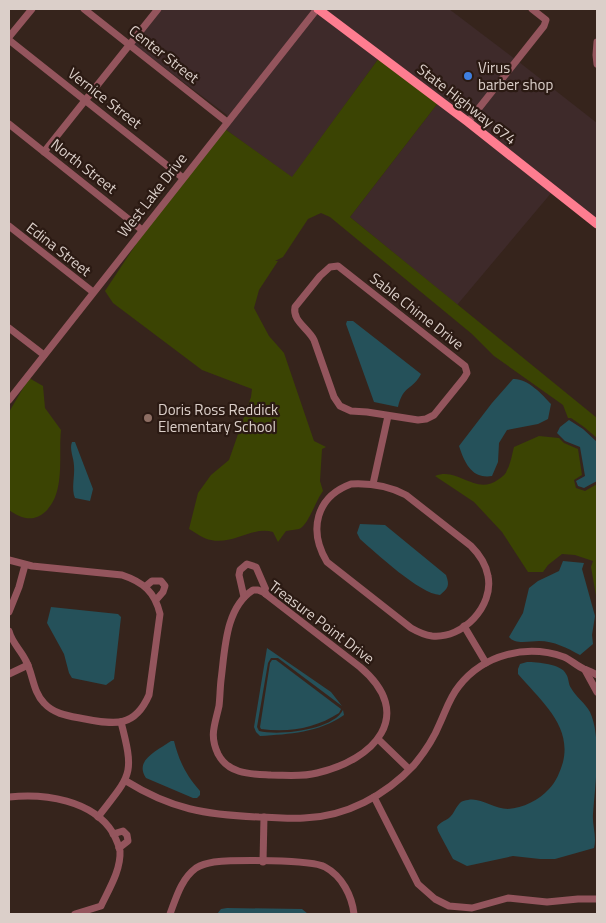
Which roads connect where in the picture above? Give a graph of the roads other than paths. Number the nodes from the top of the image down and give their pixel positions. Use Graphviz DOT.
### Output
graph roads {
  1 [pos="32,9"];
  2 [pos="84,9"];
  3 [pos="158,9"];
  4 [pos="317,9"];
  5 [pos="532,9"];
  6 [pos="9,38"];
  7 [pos="597,42"];
  8 [pos="130,45"];
  9 [pos="594,61"];
  10 [pos="85,100"];
  11 [pos="227,122"];
  12 [pos="468,122"];
  13 [pos="9,124"];
  14 [pos="44,152"];
  15 [pos="183,178"];
  16 [pos="597,224"];
  17 [pos="9,226"];
  18 [pos="142,230"];
  19 [pos="93,292"];
  20 [pos="9,328"];
  21 [pos="44,355"];
  22 [pos="9,400"];
  23 [pos="388,416"];
  24 [pos="373,484"];
  25 [pos="9,560"];
  26 [pos="25,565"];
  27 [pos="146,586"];
  28 [pos="266,594"];
  29 [pos="244,597"];
  30 [pos="156,600"];
  31 [pos="9,612"];
  32 [pos="464,626"];
  33 [pos="9,631"];
  34 [pos="486,663"];
  35 [pos="28,665"];
  36 [pos="585,670"];
  37 [pos="9,674"];
  38 [pos="597,675"];
  39 [pos="597,692"];
  40 [pos="121,722"];
  41 [pos="378,739"];
  42 [pos="409,769"];
  43 [pos="126,781"];
  44 [pos="9,797"];
  45 [pos="374,797"];
  46 [pos="98,817"];
  47 [pos="264,817"];
  48 [pos="113,834"];
  49 [pos="119,848"];
  50 [pos="263,862"];
  51 [pos="597,899"];
  52 [pos="75,914"];
  53 [pos="170,914"];
  54 [pos="354,914"];
  1 -- 6 [label="street"];
  2 -- 8 [label="street, Center Street"];
  3 -- 8 [label="street"];
  4 -- 11 [label="street, West Lake Drive"];
  4 -- 12 [label="main road, State Highway 674"];
  5 -- 12 [label="street"];
  6 -- 10 [label="street, Vernice Street"];
  7 -- 9 [label="street"];
  8 -- 10 [label="street"];
  8 -- 11 [label="street, Center Street"];
  10 -- 14 [label="street"];
  10 -- 15 [label="street, Vernice Street"];
  11 -- 15 [label="street, West Lake Drive"];
  12 -- 16 [label="main road, State Highway 674"];
  13 -- 14 [label="street, North Street"];
  14 -- 18 [label="street, North Street"];
  15 -- 18 [label="street, West Lake Drive"];
  17 -- 19 [label="street, Edina Street"];
  18 -- 19 [label="street, West Lake Drive"];
  19 -- 21 [label="street, West Lake Drive"];
  20 -- 21 [label="street"];
  21 -- 22 [label="street, West Lake Drive"];
  23 -- 23 [label="street, Sable Chime Drive"];
  23 -- 24 [label="street"];
  24 -- 32 [label="street"];
  24 -- 32 [label="street"];
  25 -- 26 [label="street"];
  26 -- 27 [label="street"];
  26 -- 31 [label="street"];
  27 -- 30 [label="street"];
  27 -- 30 [label="street"];
  28 -- 29 [label="street, Treasure Point Drive"];
  28 -- 29 [label="street"];
  28 -- 41 [label="street, Treasure Point Drive"];
  29 -- 41 [label="street, Treasure Point Drive"];
  30 -- 40 [label="street"];
  32 -- 34 [label="street"];
  33 -- 35 [label="street"];
  34 -- 36 [label="street"];
  34 -- 42 [label="street"];
  35 -- 37 [label="street"];
  35 -- 40 [label="street"];
  36 -- 38 [label="street"];
  36 -- 39 [label="street"];
  40 -- 43 [label="street"];
  41 -- 42 [label="street"];
  42 -- 45 [label="street"];
  43 -- 46 [label="street"];
  43 -- 47 [label="street"];
  44 -- 46 [label="street"];
  45 -- 47 [label="street"];
  45 -- 51 [label="street"];
  46 -- 48 [label="street"];
  47 -- 50 [label="street"];
  48 -- 49 [label="street"];
  48 -- 49 [label="street"];
  49 -- 52 [label="street"];
  50 -- 53 [label="street"];
  50 -- 54 [label="street"];
}
